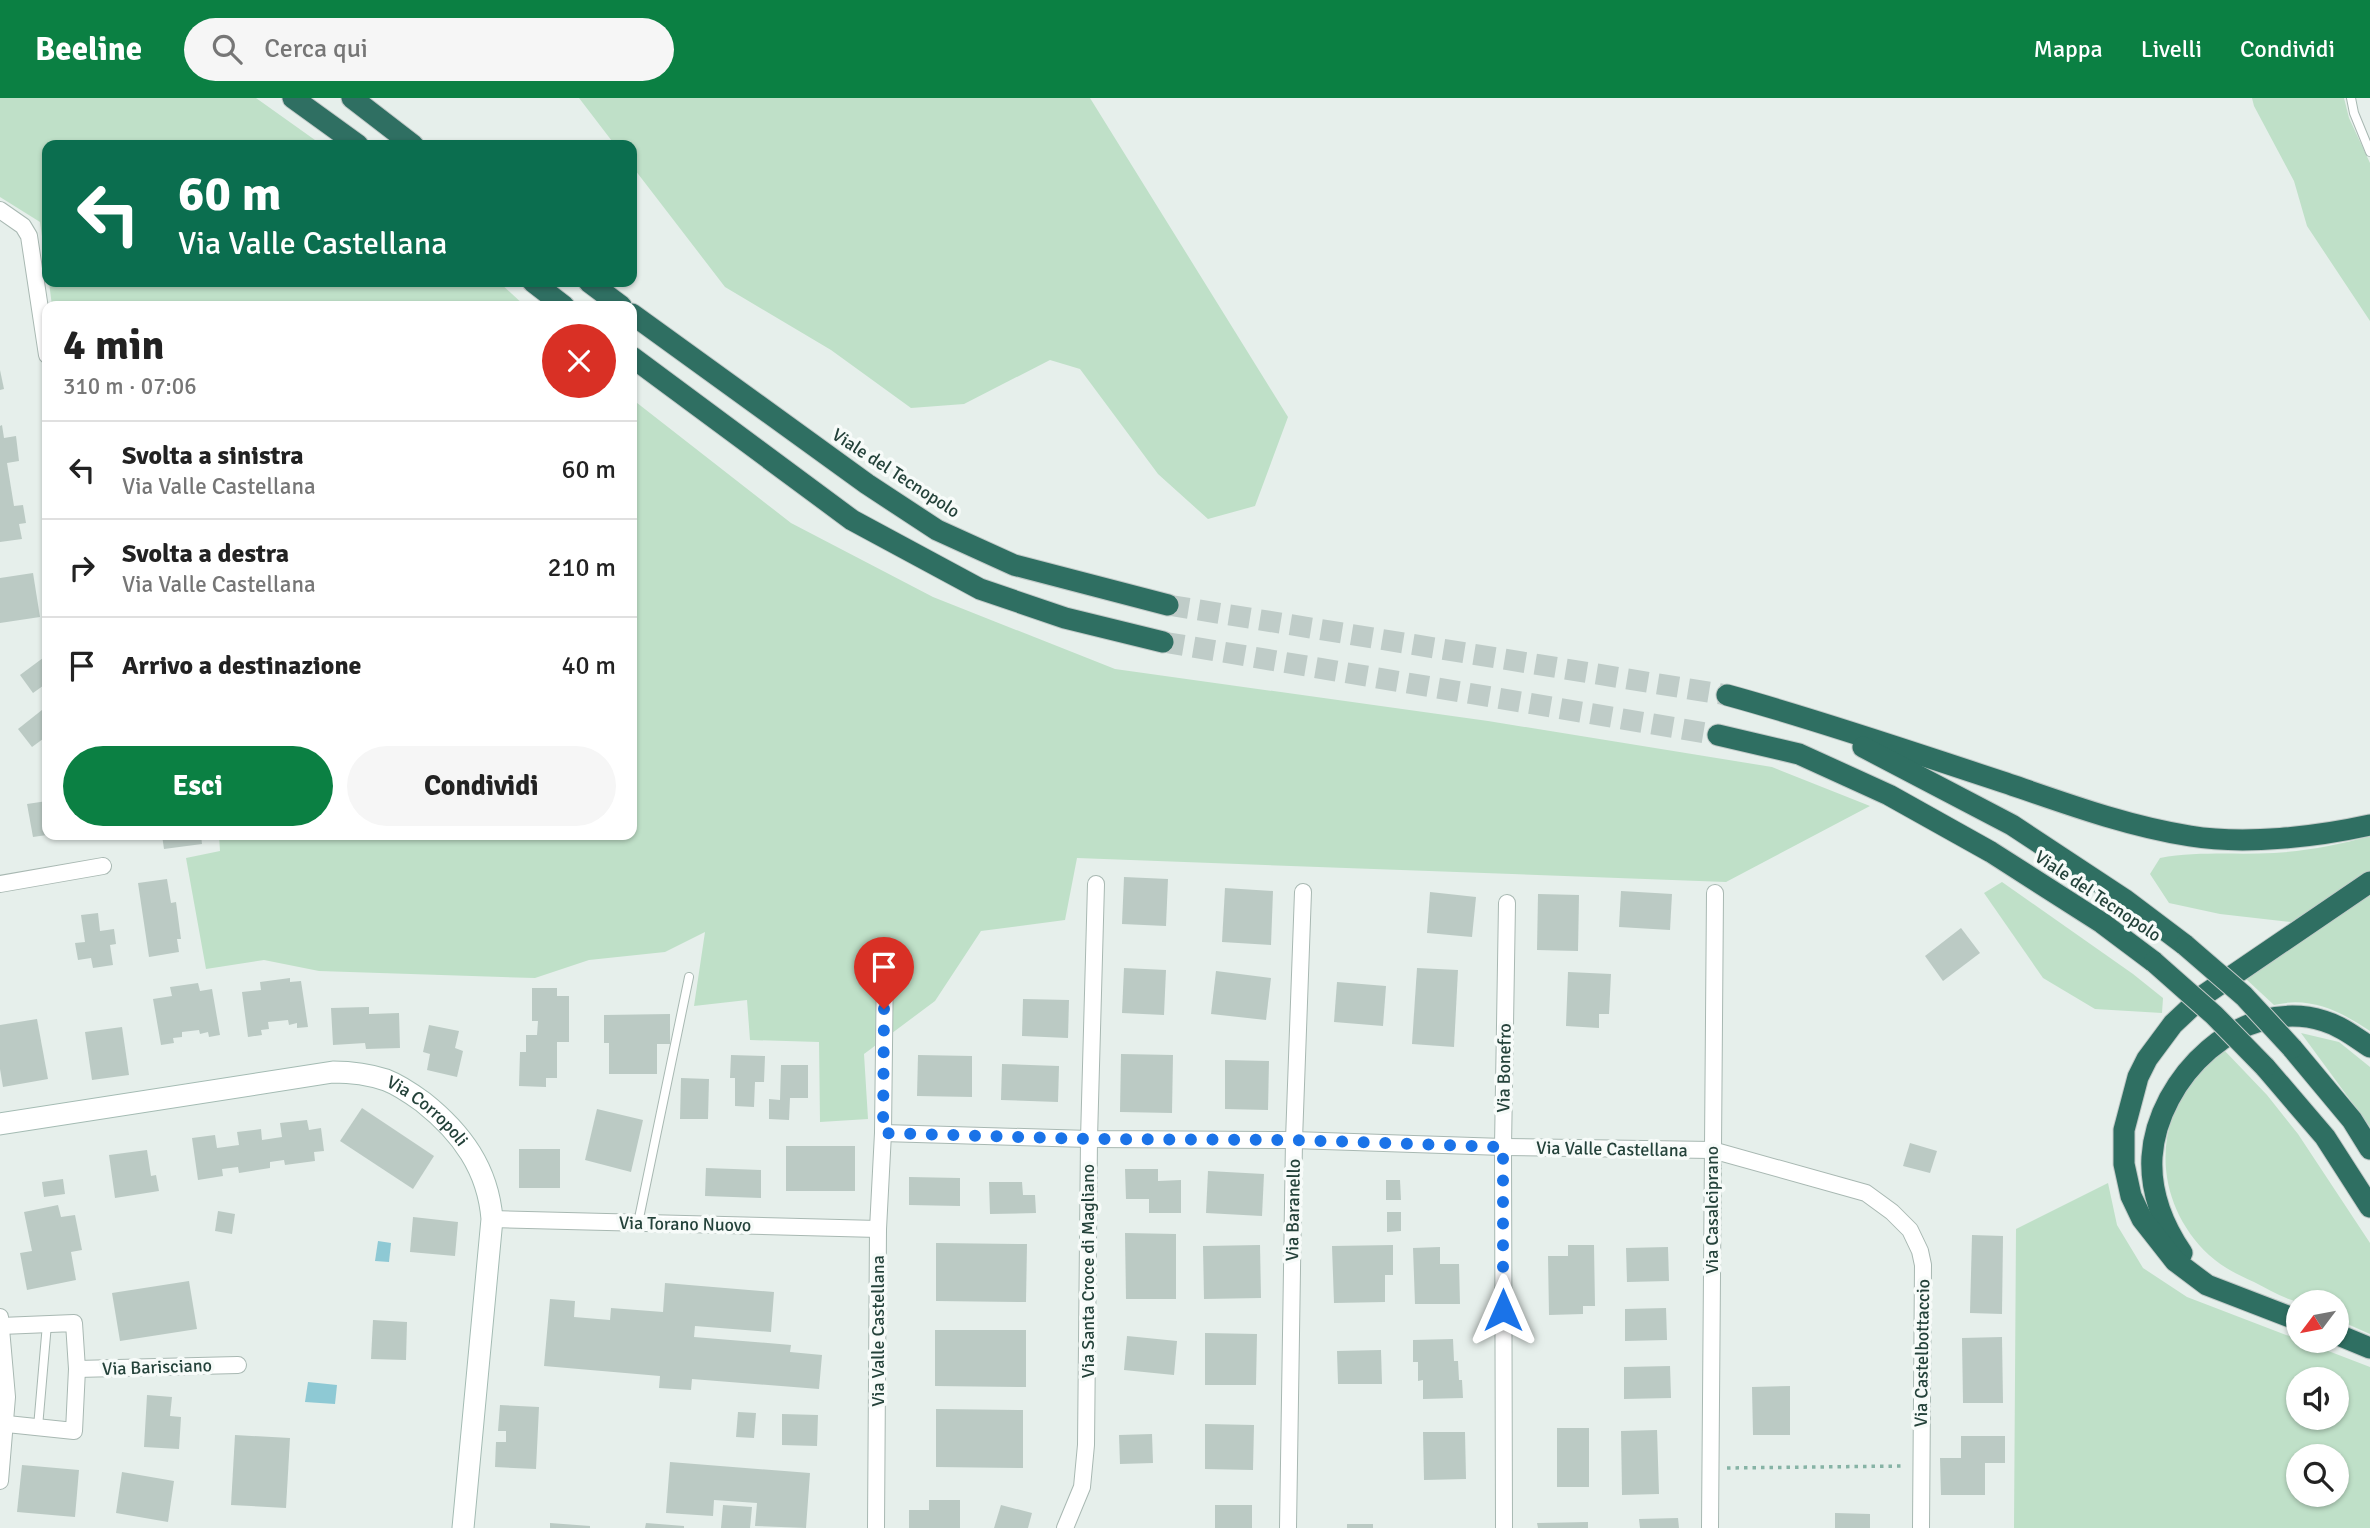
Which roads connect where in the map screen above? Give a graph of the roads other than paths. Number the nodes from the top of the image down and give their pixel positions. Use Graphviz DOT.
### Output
graph roads {
  1 [pos="352,98"];
  2 [pos="2351,98"];
  3 [pos="303,104"];
  4 [pos="351,140"];
  5 [pos="407,140"];
  6 [pos="2370,152"];
  7 [pos="0,210"];
  8 [pos="539,287"];
  9 [pos="596,287"];
  10 [pos="558,301"];
  11 [pos="614,301"];
  12 [pos="637,318"];
  13 [pos="42,322"];
  14 [pos="637,361"];
  15 [pos="1168,605"];
  16 [pos="1163,642"];
  17 [pos="1727,695"];
  18 [pos="1807,717"];
  19 [pos="1718,735"];
  20 [pos="2370,825"];
  21 [pos="103,866"];
  22 [pos="2370,882"];
  23 [pos="0,884"];
  24 [pos="1096,884"];
  25 [pos="1303,891"];
  26 [pos="1715,893"];
  27 [pos="1507,902"];
  28 [pos="885,959"];
  29 [pos="689,977"];
  30 [pos="2370,1047"];
  31 [pos="0,1124"];
  32 [pos="883,1133"];
  33 [pos="1089,1139"];
  34 [pos="1294,1140"];
  35 [pos="1503,1147"];
  36 [pos="2370,1149"];
  37 [pos="1712,1150"];
  38 [pos="2370,1208"];
  39 [pos="492,1219"];
  40 [pos="638,1223"];
  41 [pos="878,1229"];
  42 [pos="2207,1285"];
  43 [pos="2286,1315"];
  44 [pos="1,1322"];
  45 [pos="47,1324"];
  46 [pos="2349,1339"];
  47 [pos="2370,1348"];
  48 [pos="237,1365"];
  49 [pos="3,1368"];
  50 [pos="77,1369"];
  51 [pos="7,1424"];
  52 [pos="38,1427"];
  53 [pos="0,1481"];
  54 [pos="463,1528"];
  55 [pos="876,1528"];
  56 [pos="1065,1528"];
  57 [pos="1288,1528"];
  58 [pos="1504,1528"];
  59 [pos="1710,1528"];
  60 [pos="1921,1528"];
  1 -- 5 [label="highway"];
  2 -- 6 [label="lane"];
  3 -- 4 [label="highway"];
  7 -- 13 [label="street"];
  8 -- 10 [label="highway"];
  9 -- 11 [label="highway"];
  12 -- 15 [label="highway, Viale del Tecnopolo"];
  14 -- 16 [label="highway"];
  17 -- 18 [label="highway"];
  18 -- 20 [label="highway"];
  18 -- 36 [label="highway, Viale del Tecnopolo, bridge"];
  19 -- 38 [label="highway, Viale del Tecnopolo, bridge"];
  21 -- 23 [label="street"];
  22 -- 42 [label="highway"];
  24 -- 33 [label="street, Via Santa Croce di Magliano"];
  25 -- 34 [label="street, Via Baranello"];
  26 -- 37 [label="street, Via Casalciprano"];
  27 -- 35 [label="street, Via Bonefro"];
  28 -- 32 [label="street, Via Valle Castellana"];
  29 -- 40 [label="lane"];
  30 -- 42 [label="highway"];
  31 -- 39 [label="street, Via Corropoli"];
  32 -- 33 [label="street, Via Valle Castellana"];
  32 -- 41 [label="street, Via Valle Castellana"];
  33 -- 34 [label="street, Via Valle Castellana"];
  33 -- 56 [label="street, Via Santa Croce di Magliano"];
  34 -- 35 [label="street, Via Valle Castellana"];
  34 -- 57 [label="street, Via Baranello"];
  35 -- 37 [label="street, Via Valle Castellana"];
  35 -- 58 [label="street, Via Bonefro"];
  37 -- 59 [label="street, Via Casalciprano"];
  37 -- 60 [label="street, Via Castelbottaccio"];
  39 -- 40 [label="street, Via Torano Nuovo"];
  39 -- 54 [label="street, Via Corropoli"];
  40 -- 41 [label="street, Via Torano Nuovo"];
  41 -- 55 [label="street, Via Valle Castellana"];
  42 -- 43 [label="highway"];
  44 -- 45 [label="street"];
  44 -- 49 [label="street"];
  45 -- 50 [label="street"];
  45 -- 52 [label="lane"];
  46 -- 47 [label="highway"];
  48 -- 50 [label="street, Via Barisciano"];
  49 -- 51 [label="street"];
  50 -- 52 [label="street"];
  51 -- 52 [label="street"];
  51 -- 53 [label="street"];
}
